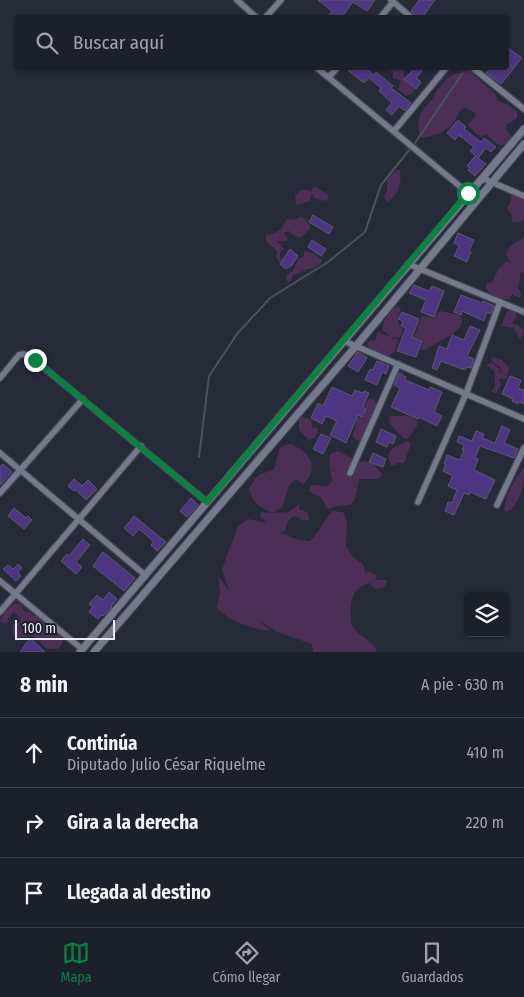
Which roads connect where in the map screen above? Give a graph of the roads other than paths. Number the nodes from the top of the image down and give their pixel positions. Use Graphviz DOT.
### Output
graph roads {
  1 [pos="237,0"];
  2 [pos="281,0"];
  3 [pos="392,1"];
  4 [pos="254,15"];
  5 [pos="268,15"];
  6 [pos="382,15"];
  7 [pos="408,15"];
  8 [pos="320,70"];
  9 [pos="336,70"];
  10 [pos="444,70"];
  11 [pos="475,70"];
  12 [pos="329,77"];
  13 [pos="524,109"];
  14 [pos="524,129"];
  15 [pos="394,131"];
  16 [pos="524,144"];
  17 [pos="504,152"];
  18 [pos="511,159"];
  19 [pos="482,178"];
  20 [pos="492,182"];
  21 [pos="468,193"];
  22 [pos="524,196"];
  23 [pos="408,264"];
  24 [pos="420,269"];
  25 [pos="500,302"];
  26 [pos="524,312"];
  27 [pos="344,340"];
  28 [pos="356,346"];
  29 [pos="398,364"];
  30 [pos="0,378"];
  31 [pos="466,394"];
  32 [pos="83,399"];
  33 [pos="524,419"];
  34 [pos="141,446"];
  35 [pos="524,448"];
  36 [pos="0,453"];
  37 [pos="20,470"];
  38 [pos="350,473"];
  39 [pos="0,493"];
  40 [pos="207,502"];
  41 [pos="418,502"];
  42 [pos="497,506"];
  43 [pos="78,519"];
  44 [pos="145,575"];
  45 [pos="0,581"];
  46 [pos="15,593"];
  47 [pos="0,612"];
  48 [pos="87,643"];
  49 [pos="81,651"];
  50 [pos="95,651"];
  1 -- 4 [label="street"];
  2 -- 5 [label="street"];
  3 -- 6 [label="street"];
  3 -- 7 [label="street"];
  8 -- 12 [label="street"];
  9 -- 12 [label="street"];
  10 -- 15 [label="street"];
  11 -- 13 [label="street"];
  12 -- 15 [label="street"];
  14 -- 17 [label="street"];
  15 -- 21 [label="street"];
  16 -- 18 [label="street"];
  17 -- 18 [label="street"];
  17 -- 19 [label="street"];
  18 -- 20 [label="street"];
  19 -- 20 [label="street"];
  19 -- 21 [label="street"];
  20 -- 22 [label="street"];
  20 -- 24 [label="street"];
  21 -- 23 [label="street"];
  23 -- 24 [label="street"];
  23 -- 27 [label="street"];
  24 -- 25 [label="street"];
  24 -- 28 [label="street"];
  25 -- 26 [label="street"];
  25 -- 31 [label="street"];
  27 -- 28 [label="street"];
  27 -- 40 [label="street"];
  28 -- 29 [label="street"];
  28 -- 50 [label="street"];
  29 -- 31 [label="street"];
  29 -- 38 [label="street"];
  30 -- 32 [label="street"];
  31 -- 33 [label="street"];
  31 -- 41 [label="street"];
  32 -- 34 [label="street"];
  32 -- 37 [label="street"];
  34 -- 40 [label="street"];
  34 -- 43 [label="street"];
  35 -- 42 [label="street"];
  36 -- 37 [label="street"];
  37 -- 39 [label="street"];
  37 -- 43 [label="street"];
  40 -- 44 [label="street"];
  43 -- 44 [label="street"];
  43 -- 46 [label="street"];
  44 -- 48 [label="street"];
  45 -- 46 [label="street"];
  46 -- 47 [label="street"];
  46 -- 49 [label="street"];
  48 -- 49 [label="street"];
  48 -- 50 [label="street"];
}
